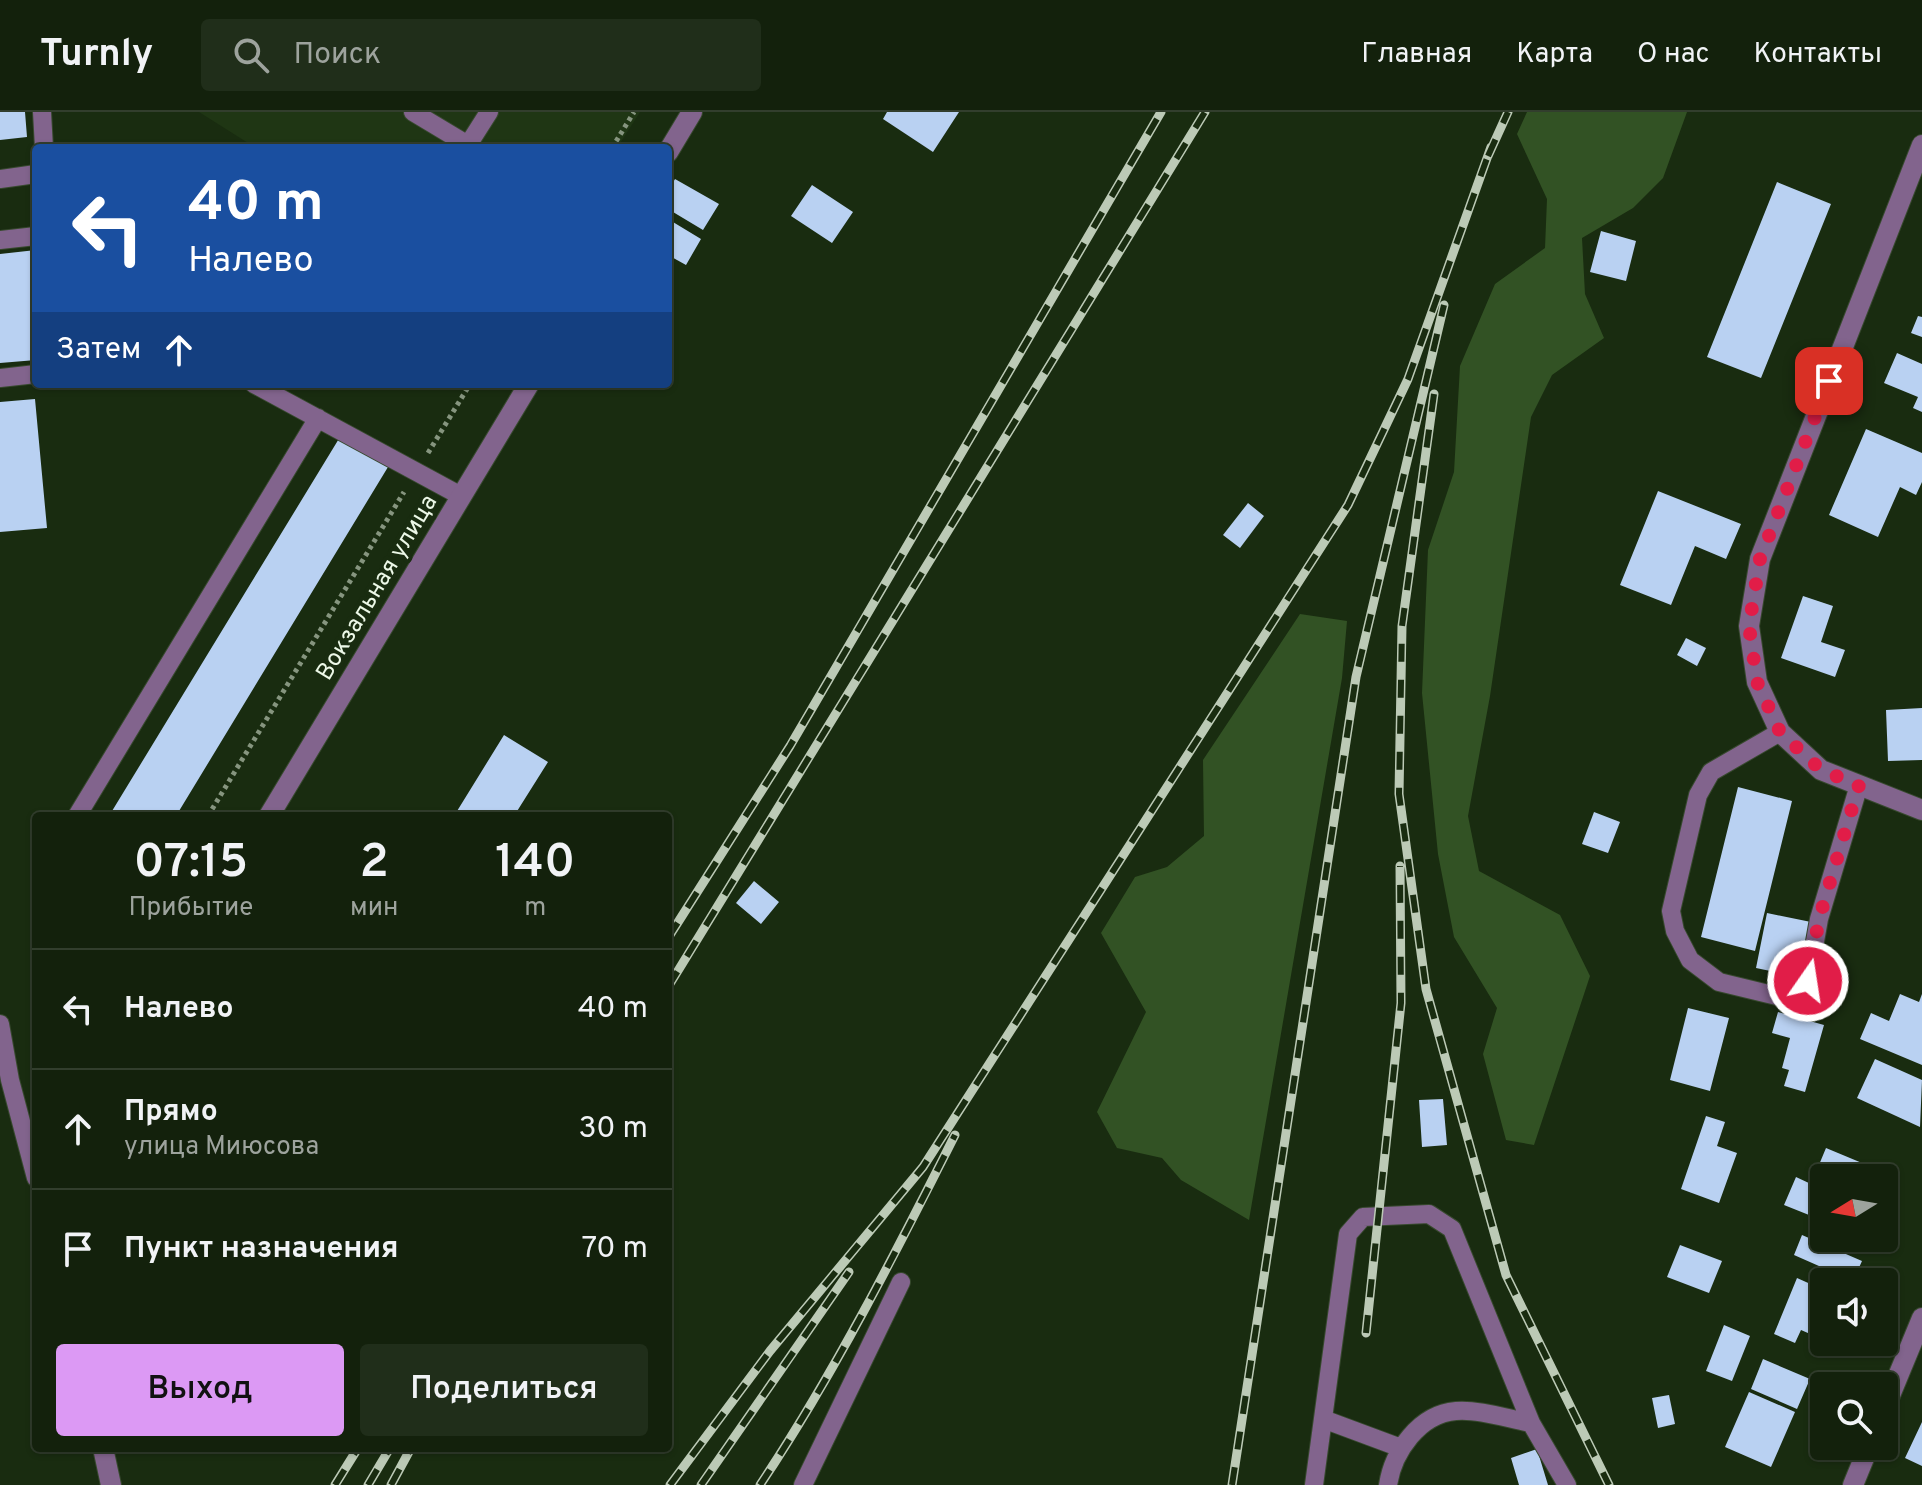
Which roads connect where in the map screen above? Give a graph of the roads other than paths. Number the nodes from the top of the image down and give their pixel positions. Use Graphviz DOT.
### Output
graph roads {
  1 [pos="42,112"];
  2 [pos="413,112"];
  3 [pos="489,112"];
  4 [pos="692,112"];
  5 [pos="44,144"];
  6 [pos="466,144"];
  7 [pos="469,144"];
  8 [pos="672,145"];
  9 [pos="1922,145"];
  10 [pos="32,175"];
  11 [pos="0,179"];
  12 [pos="32,236"];
  13 [pos="0,240"];
  14 [pos="32,374"];
  15 [pos="0,378"];
  16 [pos="262,388"];
  17 [pos="527,388"];
  18 [pos="318,418"];
  19 [pos="461,496"];
  20 [pos="1780,732"];
  21 [pos="1859,785"];
  22 [pos="1922,810"];
  23 [pos="79,812"];
  24 [pos="271,812"];
  25 [pos="0,1024"];
  26 [pos="32,1163"];
  27 [pos="901,1282"];
  28 [pos="1922,1318"];
  29 [pos="1898,1376"];
  30 [pos="1323,1419"];
  31 [pos="1531,1423"];
  32 [pos="1401,1448"];
  33 [pos="104,1452"];
  34 [pos="1863,1460"];
  35 [pos="111,1485"];
  36 [pos="803,1485"];
  37 [pos="1314,1485"];
  38 [pos="1388,1485"];
  39 [pos="1567,1485"];
  40 [pos="1853,1485"];
  1 -- 5 [label="lane"];
  2 -- 6 [label="lane"];
  3 -- 7 [label="lane"];
  4 -- 8 [label="street"];
  9 -- 20 [label="street"];
  10 -- 11 [label="lane"];
  12 -- 13 [label="lane"];
  14 -- 15 [label="lane"];
  16 -- 18 [label="lane"];
  17 -- 19 [label="street, Вокзальная улица"];
  18 -- 19 [label="lane"];
  18 -- 23 [label="lane"];
  19 -- 24 [label="street, Вокзальная улица"];
  20 -- 21 [label="street"];
  20 -- 21 [label="lane"];
  21 -- 22 [label="street"];
  25 -- 26 [label="lane"];
  27 -- 36 [label="lane"];
  28 -- 29 [label="street"];
  30 -- 31 [label="lane"];
  30 -- 32 [label="lane"];
  30 -- 37 [label="lane"];
  31 -- 32 [label="lane"];
  31 -- 39 [label="lane"];
  32 -- 38 [label="lane"];
  33 -- 35 [label="street"];
  34 -- 40 [label="street"];
}
